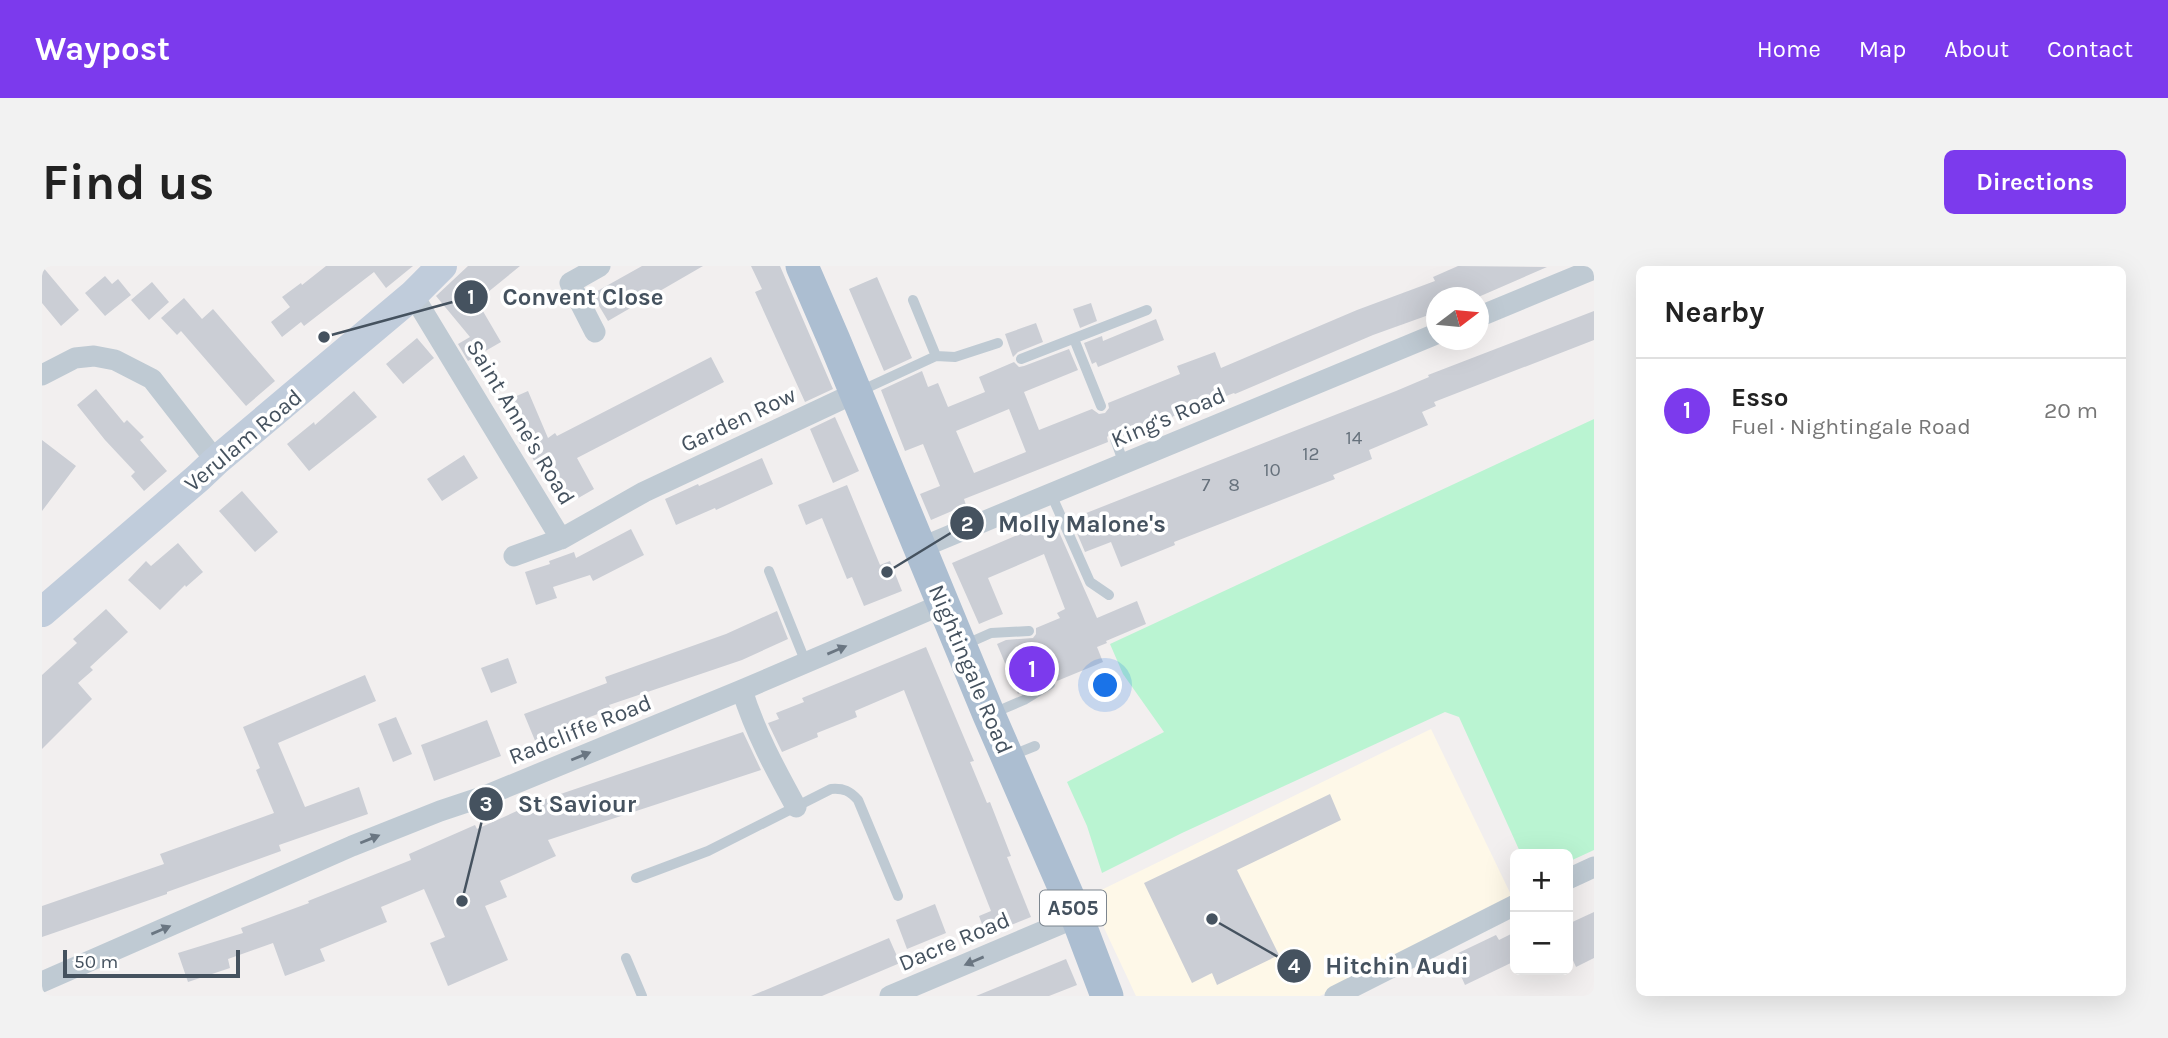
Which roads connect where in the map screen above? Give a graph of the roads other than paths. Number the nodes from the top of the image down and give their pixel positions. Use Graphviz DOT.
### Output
graph roads {
  1 [pos="442,266"];
  2 [pos="600,266"];
  3 [pos="802,266"];
  4 [pos="1594,269"];
  5 [pos="413,295"];
  6 [pos="913,300"];
  7 [pos="1147,310"];
  8 [pos="1489,313"];
  9 [pos="595,332"];
  10 [pos="1074,339"];
  11 [pos="1426,339"];
  12 [pos="998,343"];
  13 [pos="936,356"];
  14 [pos="1021,359"];
  15 [pos="42,375"];
  16 [pos="856,393"];
  17 [pos="1101,406"];
  18 [pos="1115,439"];
  19 [pos="216,461"];
  20 [pos="1124,464"];
  21 [pos="1051,494"];
  22 [pos="561,540"];
  23 [pos="920,548"];
  24 [pos="514,556"];
  25 [pos="769,571"];
  26 [pos="1109,595"];
  27 [pos="943,604"];
  28 [pos="42,612"];
  29 [pos="1029,631"];
  30 [pos="960,646"];
  31 [pos="806,663"];
  32 [pos="1050,684"];
  33 [pos="742,690"];
  34 [pos="989,715"];
  35 [pos="796,807"];
  36 [pos="1594,867"];
  37 [pos="1573,877"];
  38 [pos="636,878"];
  39 [pos="898,896"];
  40 [pos="1510,908"];
  41 [pos="1077,916"];
  42 [pos="626,958"];
  43 [pos="42,982"];
  44 [pos="642,996"];
  45 [pos="890,996"];
  46 [pos="1107,996"];
  47 [pos="1335,996"];
  1 -- 5 [label="street, Verulam Road"];
  2 -- 9 [label="street"];
  3 -- 16 [label="main road, Nightingale Road / A505"];
  4 -- 8 [label="street"];
  5 -- 19 [label="street, Verulam Road"];
  5 -- 22 [label="street, Saint Anne's Road"];
  6 -- 13 [label="lane"];
  7 -- 10 [label="lane"];
  10 -- 14 [label="lane"];
  10 -- 17 [label="lane"];
  11 -- 20 [label="street, King's Road"];
  12 -- 13 [label="lane"];
  13 -- 16 [label="lane"];
  15 -- 19 [label="street"];
  16 -- 22 [label="street, Garden Row"];
  16 -- 23 [label="main road, Nightingale Road / A505"];
  18 -- 20 [label="lane"];
  19 -- 28 [label="street, Verulam Road"];
  20 -- 21 [label="street, King's Road"];
  21 -- 23 [label="street, King's Road"];
  21 -- 26 [label="lane"];
  22 -- 24 [label="street, Garden Row"];
  23 -- 27 [label="main road, Nightingale Road / A505"];
  25 -- 31 [label="lane"];
  27 -- 30 [label="main road, Nightingale Road / A505"];
  31 -- 27 [label="street, Radcliffe Road, one-way"];
  29 -- 30 [label="lane"];
  30 -- 34 [label="main road, Nightingale Road / A505"];
  31 -- 33 [label="street, Radcliffe Road"];
  32 -- 34 [label="lane"];
  33 -- 35 [label="street"];
  43 -- 33 [label="street, Radcliffe Road, one-way"];
  34 -- 41 [label="main road, Nightingale Road / A505"];
  35 -- 38 [label="lane"];
  35 -- 39 [label="lane"];
  36 -- 37 [label="street"];
  40 -- 47 [label="street"];
  41 -- 45 [label="street, Dacre Road, one-way"];
  41 -- 46 [label="main road, Nightingale Road / A505"];
  42 -- 44 [label="lane"];
}
